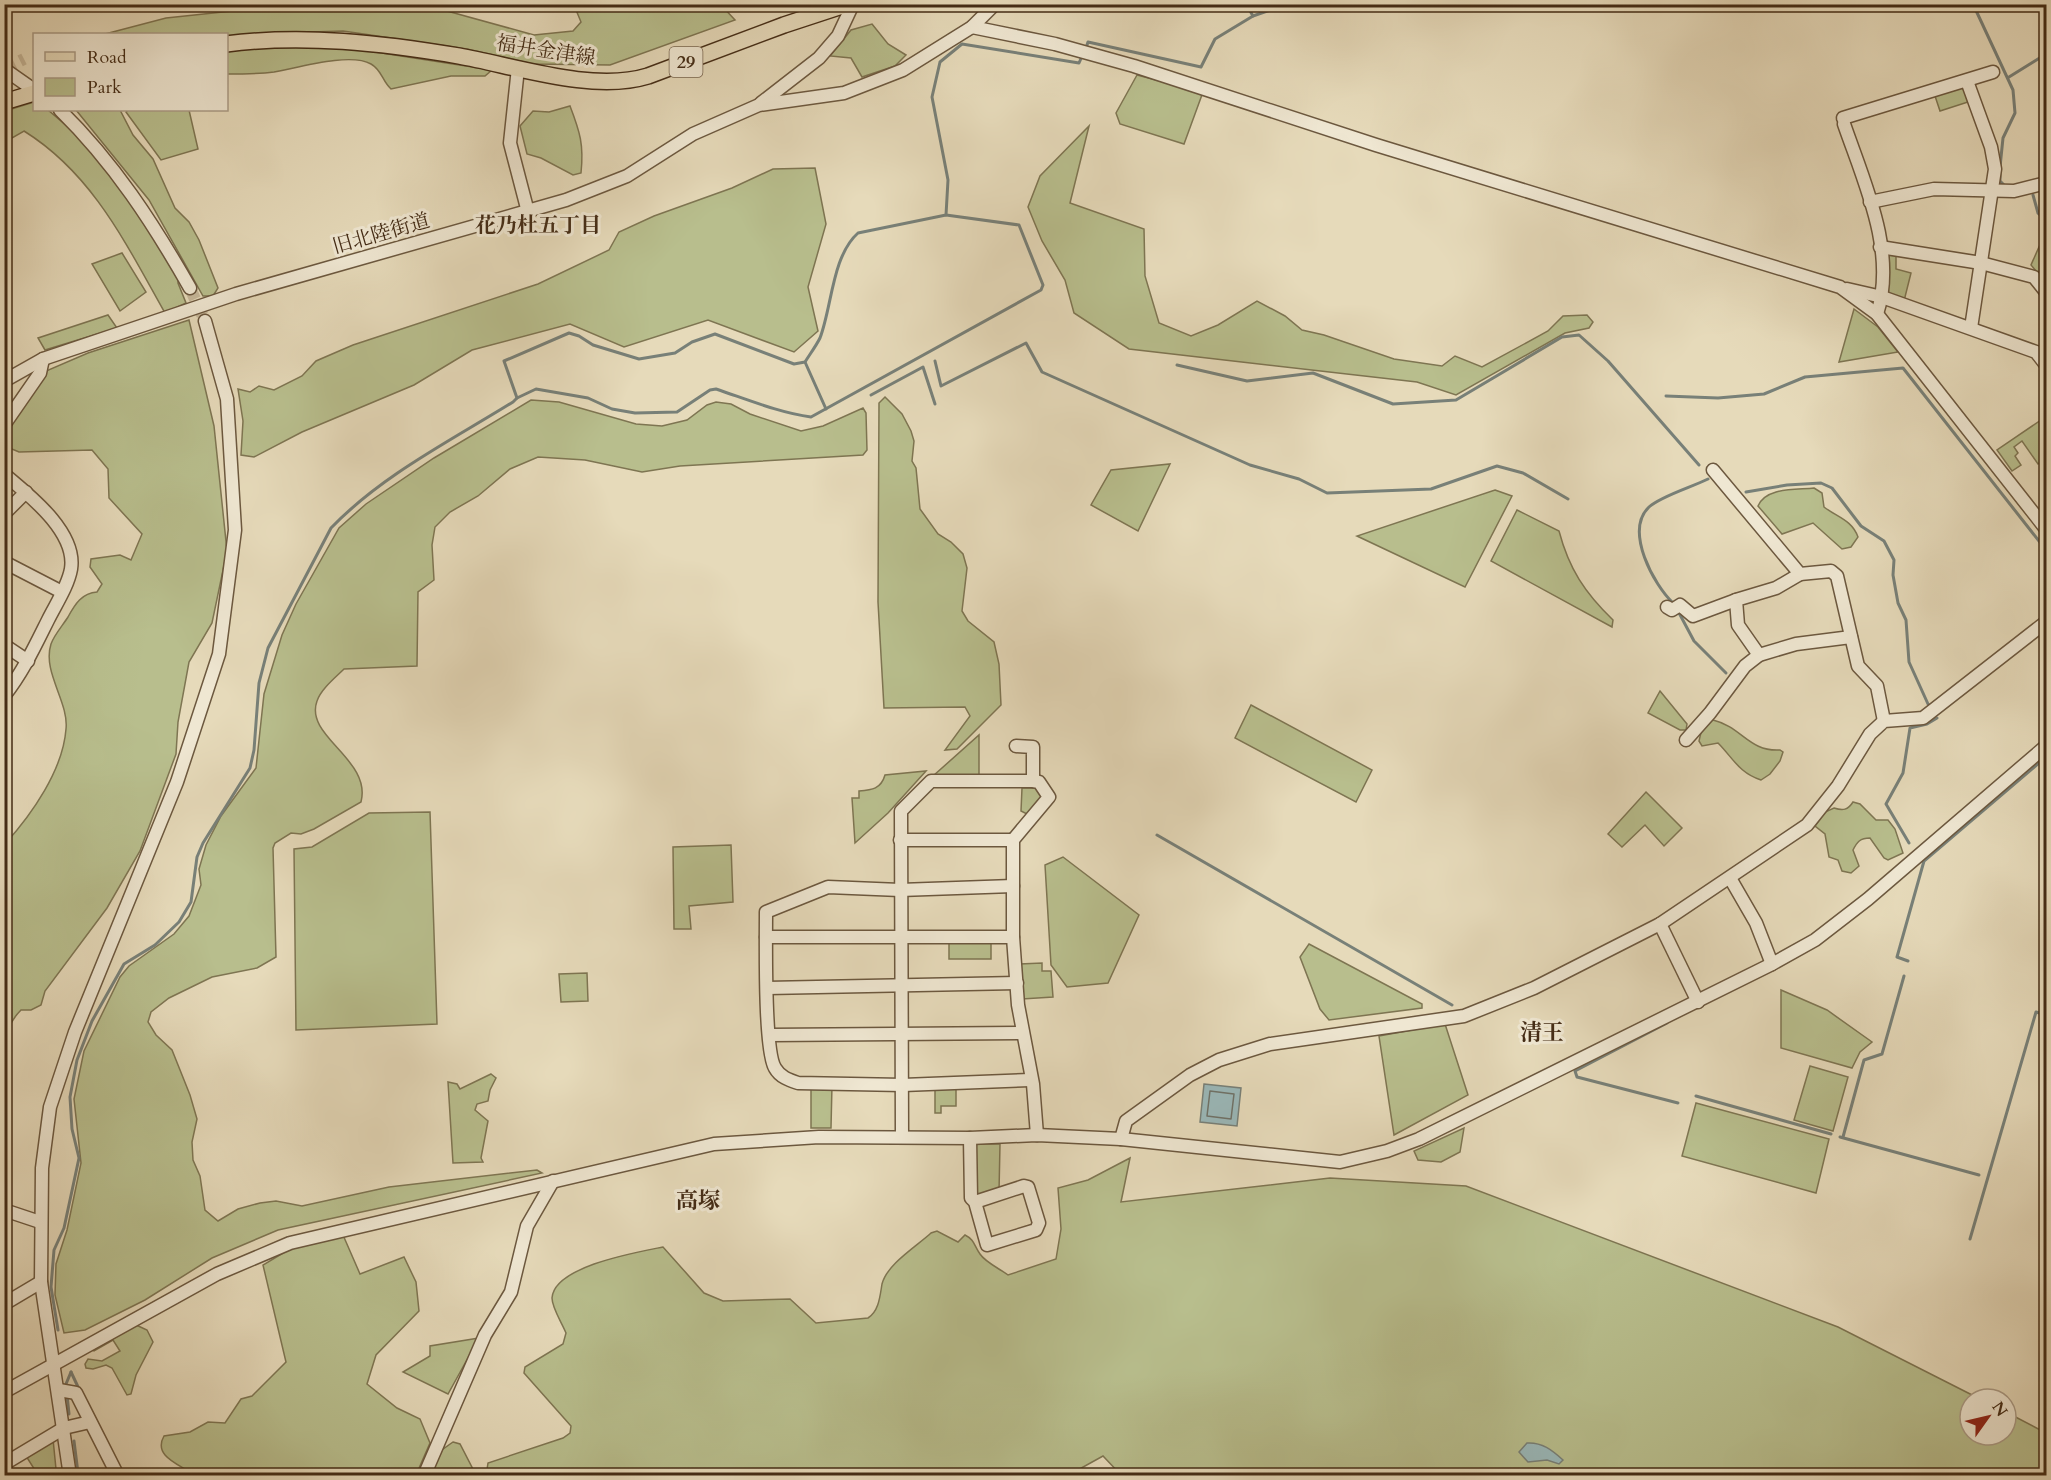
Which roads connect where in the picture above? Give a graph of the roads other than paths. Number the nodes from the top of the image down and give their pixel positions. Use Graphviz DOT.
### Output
graph roads {
  1 [pos="850,4"];
  2 [pos="995,4"];
  3 [pos="972,27"];
  4 [pos="228,44"];
  5 [pos="518,68"];
  6 [pos="4,69"];
  7 [pos="1993,72"];
  8 [pos="1967,81"];
  9 [pos="33,90"];
  10 [pos="33,91"];
  11 [pos="4,102"];
  12 [pos="759,105"];
  13 [pos="61,111"];
  14 [pos="2046,183"];
  15 [pos="1994,190"];
  16 [pos="1870,202"];
  17 [pos="528,212"];
  18 [pos="1880,247"];
  19 [pos="1981,263"];
  20 [pos="1840,287"];
  21 [pos="190,288"];
  22 [pos="2046,292"];
  23 [pos="1882,297"];
  24 [pos="1876,314"];
  25 [pos="205,321"];
  26 [pos="1971,328"];
  27 [pos="2046,343"];
  28 [pos="2036,352"];
  29 [pos="43,359"];
  30 [pos="2046,365"];
  31 [pos="4,381"];
  32 [pos="4,425"];
  33 [pos="1713,470"];
  34 [pos="4,474"];
  35 [pos="26,492"];
  36 [pos="4,514"];
  37 [pos="2046,529"];
  38 [pos="4,562"];
  39 [pos="1800,574"];
  40 [pos="62,591"];
  41 [pos="1736,600"];
  42 [pos="1667,607"];
  43 [pos="2046,622"];
  44 [pos="1851,637"];
  45 [pos="4,645"];
  46 [pos="1759,655"];
  47 [pos="28,661"];
  48 [pos="4,696"];
  49 [pos="1884,722"];
  50 [pos="1686,740"];
  51 [pos="1016,746"];
  52 [pos="2046,746"];
  53 [pos="1033,781"];
  54 [pos="900,840"];
  55 [pos="1013,840"];
  56 [pos="1730,878"];
  57 [pos="1013,886"];
  58 [pos="900,890"];
  59 [pos="1660,924"];
  60 [pos="766,937"];
  61 [pos="902,937"];
  62 [pos="1013,937"];
  63 [pos="1772,964"];
  64 [pos="1017,983"];
  65 [pos="902,985"];
  66 [pos="767,988"];
  67 [pos="1698,1002"];
  68 [pos="1022,1033"];
  69 [pos="770,1035"];
  70 [pos="902,1035"];
  71 [pos="1030,1080"];
  72 [pos="903,1085"];
  73 [pos="1037,1134"];
  74 [pos="902,1137"];
  75 [pos="970,1138"];
  76 [pos="1121,1139"];
  77 [pos="553,1181"];
  78 [pos="975,1202"];
  79 [pos="4,1210"];
  80 [pos="40,1222"];
  81 [pos="41,1282"];
  82 [pos="4,1304"];
  83 [pos="54,1363"];
  84 [pos="58,1390"];
  85 [pos="4,1392"];
  86 [pos="87,1417"];
  87 [pos="63,1423"];
  88 [pos="4,1464"];
  89 [pos="70,1476"];
  90 [pos="118,1476"];
  91 [pos="424,1476"];
  1 -- 5 [label="main road, 福井金津線 / 29"];
  1 -- 12 [label="street, 旧北陸街道"];
  2 -- 3 [label="street, 旧北陸街道"];
  3 -- 12 [label="street, 旧北陸街道"];
  3 -- 20 [label="street"];
  4 -- 5 [label="main road, 福井金津線 / 29"];
  5 -- 17 [label="street"];
  6 -- 9 [label="street"];
  7 -- 8 [label="street"];
  8 -- 15 [label="street"];
  8 -- 16 [label="street"];
  10 -- 11 [label="main road"];
  12 -- 17 [label="street, 旧北陸街道"];
  13 -- 21 [label="street"];
  14 -- 15 [label="street"];
  15 -- 16 [label="street"];
  15 -- 19 [label="street"];
  16 -- 18 [label="street"];
  17 -- 29 [label="street, 旧北陸街道"];
  18 -- 19 [label="street"];
  18 -- 23 [label="street"];
  19 -- 22 [label="street"];
  19 -- 26 [label="street"];
  20 -- 23 [label="street"];
  20 -- 24 [label="street"];
  23 -- 24 [label="street"];
  23 -- 26 [label="street"];
  24 -- 37 [label="street"];
  25 -- 80 [label="street"];
  26 -- 28 [label="street"];
  27 -- 28 [label="street"];
  28 -- 30 [label="street"];
  29 -- 31 [label="street, 旧北陸街道"];
  29 -- 32 [label="street"];
  33 -- 39 [label="street"];
  34 -- 35 [label="street"];
  35 -- 36 [label="street"];
  35 -- 40 [label="street"];
  38 -- 40 [label="street"];
  39 -- 41 [label="street"];
  39 -- 44 [label="street"];
  40 -- 47 [label="street"];
  41 -- 42 [label="street"];
  41 -- 46 [label="street"];
  43 -- 49 [label="street"];
  44 -- 46 [label="street"];
  44 -- 49 [label="street"];
  45 -- 47 [label="street"];
  46 -- 50 [label="street"];
  47 -- 48 [label="street"];
  49 -- 56 [label="street"];
  51 -- 53 [label="street"];
  52 -- 63 [label="street"];
  53 -- 54 [label="street"];
  53 -- 55 [label="street"];
  54 -- 55 [label="street"];
  54 -- 58 [label="street"];
  55 -- 57 [label="street"];
  56 -- 59 [label="street"];
  56 -- 63 [label="street"];
  57 -- 58 [label="street"];
  57 -- 62 [label="street"];
  58 -- 60 [label="street"];
  58 -- 61 [label="street"];
  59 -- 67 [label="street"];
  59 -- 76 [label="street"];
  60 -- 61 [label="street"];
  60 -- 66 [label="street"];
  61 -- 62 [label="street"];
  61 -- 65 [label="street"];
  62 -- 64 [label="street"];
  63 -- 67 [label="street"];
  64 -- 65 [label="street"];
  64 -- 68 [label="street"];
  65 -- 66 [label="street"];
  65 -- 70 [label="street"];
  66 -- 69 [label="street"];
  67 -- 76 [label="street"];
  68 -- 70 [label="street"];
  68 -- 71 [label="street"];
  69 -- 70 [label="street"];
  69 -- 72 [label="street"];
  70 -- 72 [label="street"];
  71 -- 72 [label="street"];
  71 -- 73 [label="street"];
  72 -- 74 [label="street"];
  73 -- 75 [label="street"];
  73 -- 76 [label="street"];
  74 -- 75 [label="street"];
  74 -- 77 [label="street"];
  75 -- 78 [label="street"];
  77 -- 83 [label="street"];
  77 -- 91 [label="street"];
  78 -- 78 [label="street"];
  79 -- 80 [label="street"];
  80 -- 81 [label="street"];
  81 -- 82 [label="street"];
  81 -- 83 [label="street"];
  83 -- 84 [label="street"];
  83 -- 85 [label="street"];
  84 -- 86 [label="street"];
  84 -- 87 [label="street"];
  86 -- 87 [label="street"];
  86 -- 90 [label="street"];
  87 -- 88 [label="street"];
  87 -- 89 [label="street"];
}
